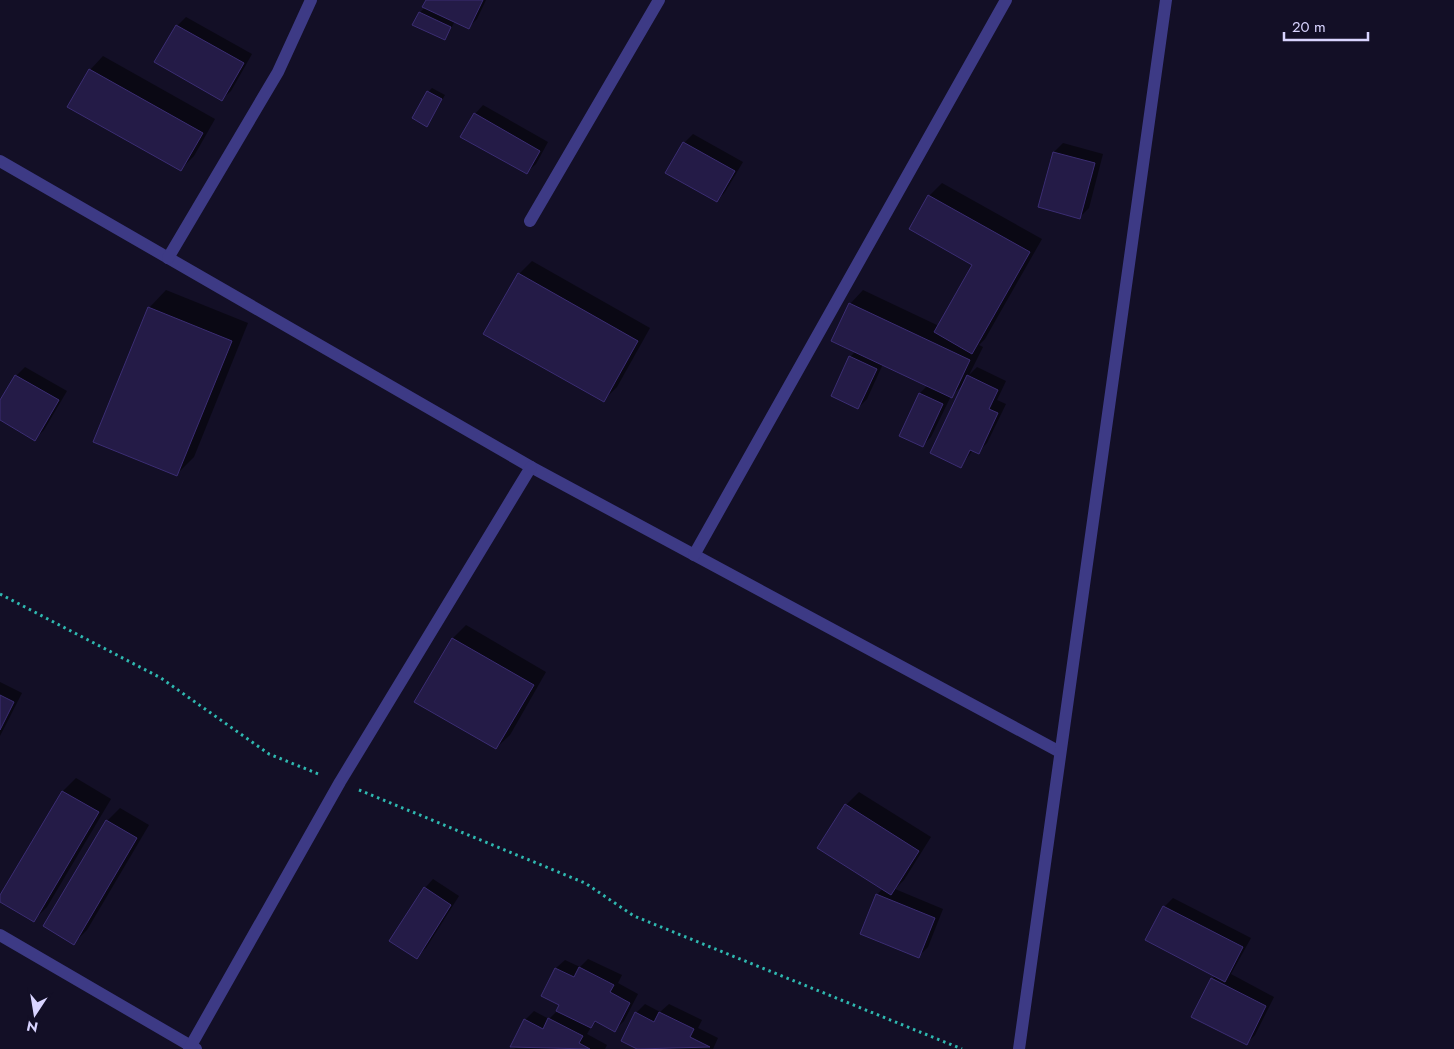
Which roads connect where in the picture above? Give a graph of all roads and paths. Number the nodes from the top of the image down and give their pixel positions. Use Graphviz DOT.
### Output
graph roads {
  1 [pos="312,0"];
  2 [pos="659,0"];
  3 [pos="1006,0"];
  4 [pos="1166,0"];
  5 [pos="0,161"];
  6 [pos="530,222"];
  7 [pos="168,258"];
  8 [pos="531,467"];
  9 [pos="694,555"];
  10 [pos="0,594"];
  11 [pos="1060,752"];
  12 [pos="340,782"];
  13 [pos="0,935"];
  14 [pos="192,1048"];
  15 [pos="962,1049"];
  16 [pos="1019,1049"];
  1 -- 7 [label="street"];
  2 -- 6 [label="street"];
  3 -- 9 [label="street"];
  4 -- 11 [label="street"];
  5 -- 7 [label="street"];
  7 -- 8 [label="street"];
  8 -- 9 [label="street"];
  8 -- 12 [label="street"];
  9 -- 11 [label="street"];
  10 -- 12 [label="path"];
  11 -- 16 [label="street"];
  12 -- 14 [label="street"];
  12 -- 15 [label="path"];
  13 -- 14 [label="street"];
}
